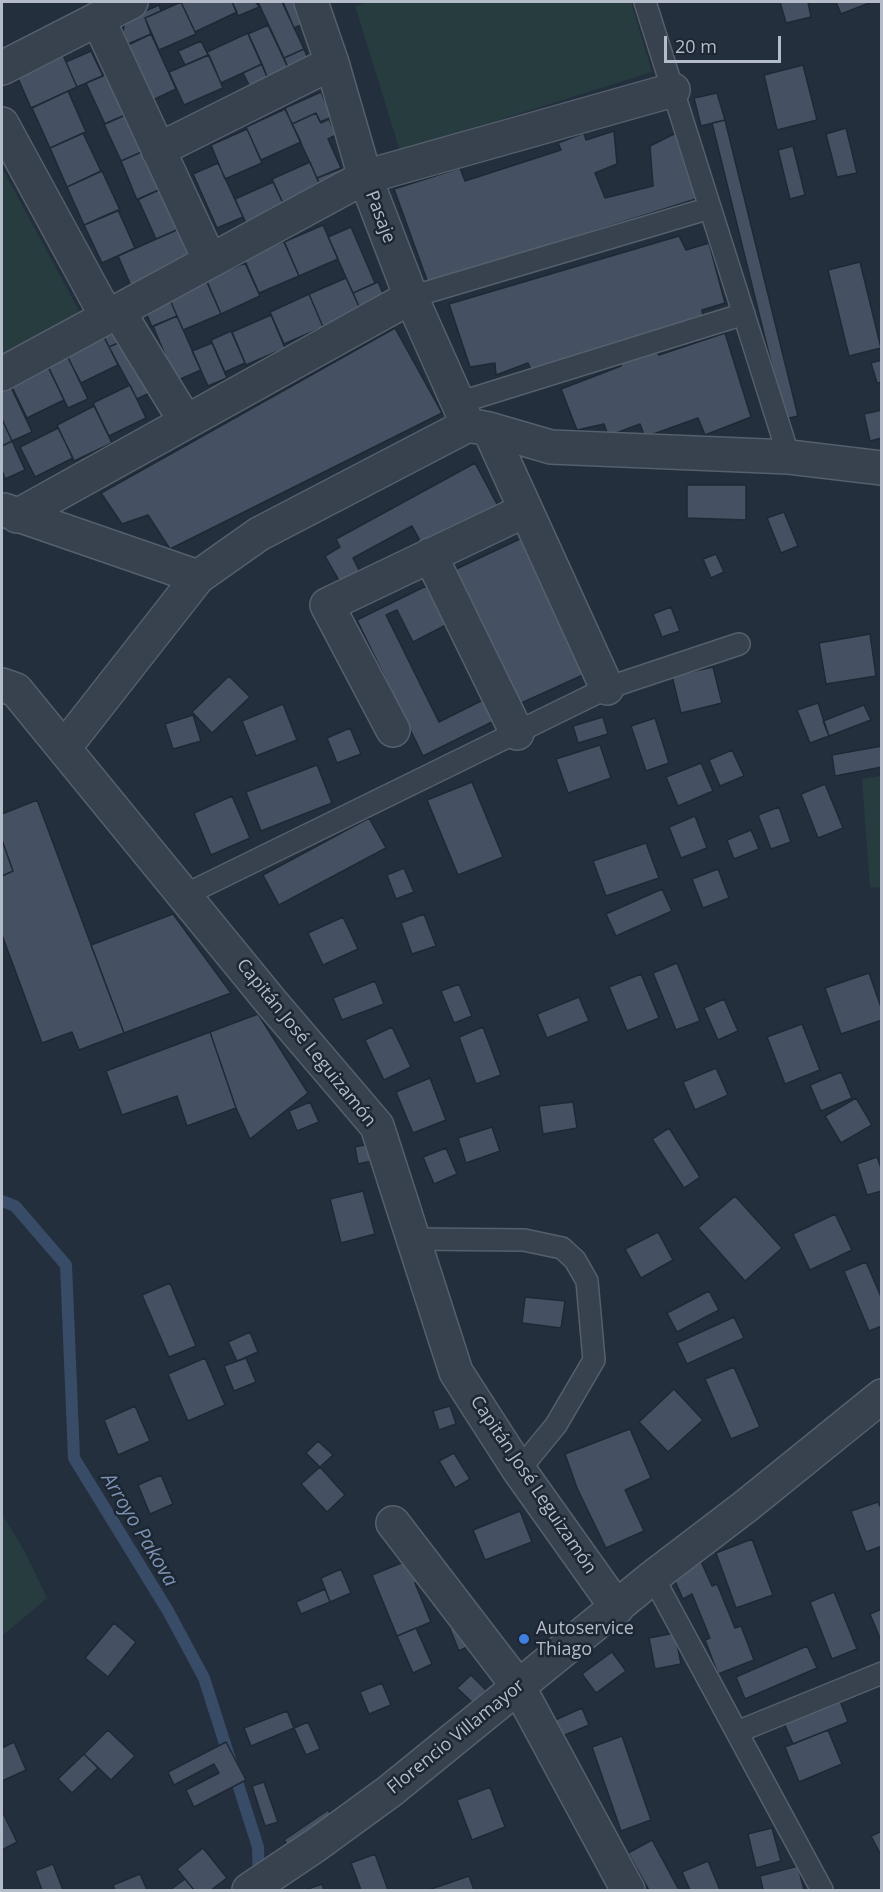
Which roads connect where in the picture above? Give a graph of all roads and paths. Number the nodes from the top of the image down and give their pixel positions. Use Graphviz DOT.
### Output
graph roads {
  1 [pos="131,2"];
  2 [pos="312,2"];
  3 [pos="645,2"];
  4 [pos="98,19"];
  5 [pos="332,63"];
  6 [pos="2,68"];
  7 [pos="673,90"];
  8 [pos="2,124"];
  9 [pos="158,150"];
  10 [pos="365,177"];
  11 [pos="710,208"];
  12 [pos="210,261"];
  13 [pos="411,297"];
  14 [pos="113,314"];
  15 [pos="744,314"];
  16 [pos="2,374"];
  17 [pos="472,419"];
  18 [pos="186,422"];
  19 [pos="789,457"];
  20 [pos="882,468"];
  21 [pos="526,510"];
  22 [pos="9,513"];
  23 [pos="430,555"];
  24 [pos="198,577"];
  25 [pos="739,644"];
  26 [pos="2,685"];
  27 [pos="607,688"];
  28 [pos="393,730"];
  29 [pos="517,733"];
  30 [pos="64,748"];
  31 [pos="185,896"];
  32 [pos="413,1239"];
  33 [pos="882,1396"];
  34 [pos="519,1470"];
  35 [pos="393,1523"];
  36 [pos="653,1577"];
  37 [pos="617,1608"];
  38 [pos="882,1673"];
  39 [pos="518,1686"];
  40 [pos="737,1732"];
  41 [pos="257,1885"];
  42 [pos="628,1890"];
  43 [pos="822,1890"];
  1 -- 4 [label="street"];
  2 -- 5 [label="street, Pasaje"];
  3 -- 7 [label="lane"];
  4 -- 6 [label="street"];
  4 -- 9 [label="street"];
  5 -- 9 [label="street"];
  5 -- 10 [label="street, Pasaje"];
  7 -- 10 [label="street"];
  7 -- 11 [label="lane"];
  8 -- 14 [label="street"];
  9 -- 12 [label="street"];
  10 -- 12 [label="street"];
  10 -- 13 [label="street, Pasaje"];
  11 -- 13 [label="lane"];
  11 -- 15 [label="lane"];
  12 -- 14 [label="street"];
  13 -- 17 [label="street, Pasaje"];
  13 -- 18 [label="street"];
  14 -- 16 [label="street"];
  14 -- 18 [label="street"];
  15 -- 17 [label="lane"];
  15 -- 19 [label="lane"];
  17 -- 19 [label="street"];
  17 -- 21 [label="street, Pasaje"];
  17 -- 24 [label="street"];
  18 -- 22 [label="street"];
  19 -- 20 [label="street"];
  21 -- 23 [label="street"];
  21 -- 27 [label="street, Pasaje"];
  22 -- 24 [label="street"];
  23 -- 28 [label="street"];
  23 -- 29 [label="street"];
  24 -- 30 [label="street"];
  25 -- 27 [label="lane"];
  26 -- 30 [label="street, Capitán José Leguizamón"];
  27 -- 29 [label="lane"];
  29 -- 31 [label="lane"];
  30 -- 31 [label="street, Capitán José Leguizamón"];
  31 -- 32 [label="street, Capitán José Leguizamón"];
  32 -- 34 [label="street, Capitán José Leguizamón"];
  32 -- 34 [label="lane"];
  33 -- 36 [label="street, Florencio Villamayor"];
  34 -- 37 [label="street, Capitán José Leguizamón"];
  35 -- 39 [label="street"];
  36 -- 37 [label="street, Florencio Villamayor"];
  36 -- 40 [label="lane"];
  37 -- 39 [label="street, Florencio Villamayor"];
  38 -- 40 [label="lane"];
  39 -- 41 [label="street, Florencio Villamayor"];
  39 -- 42 [label="street"];
  40 -- 43 [label="lane"];
}
